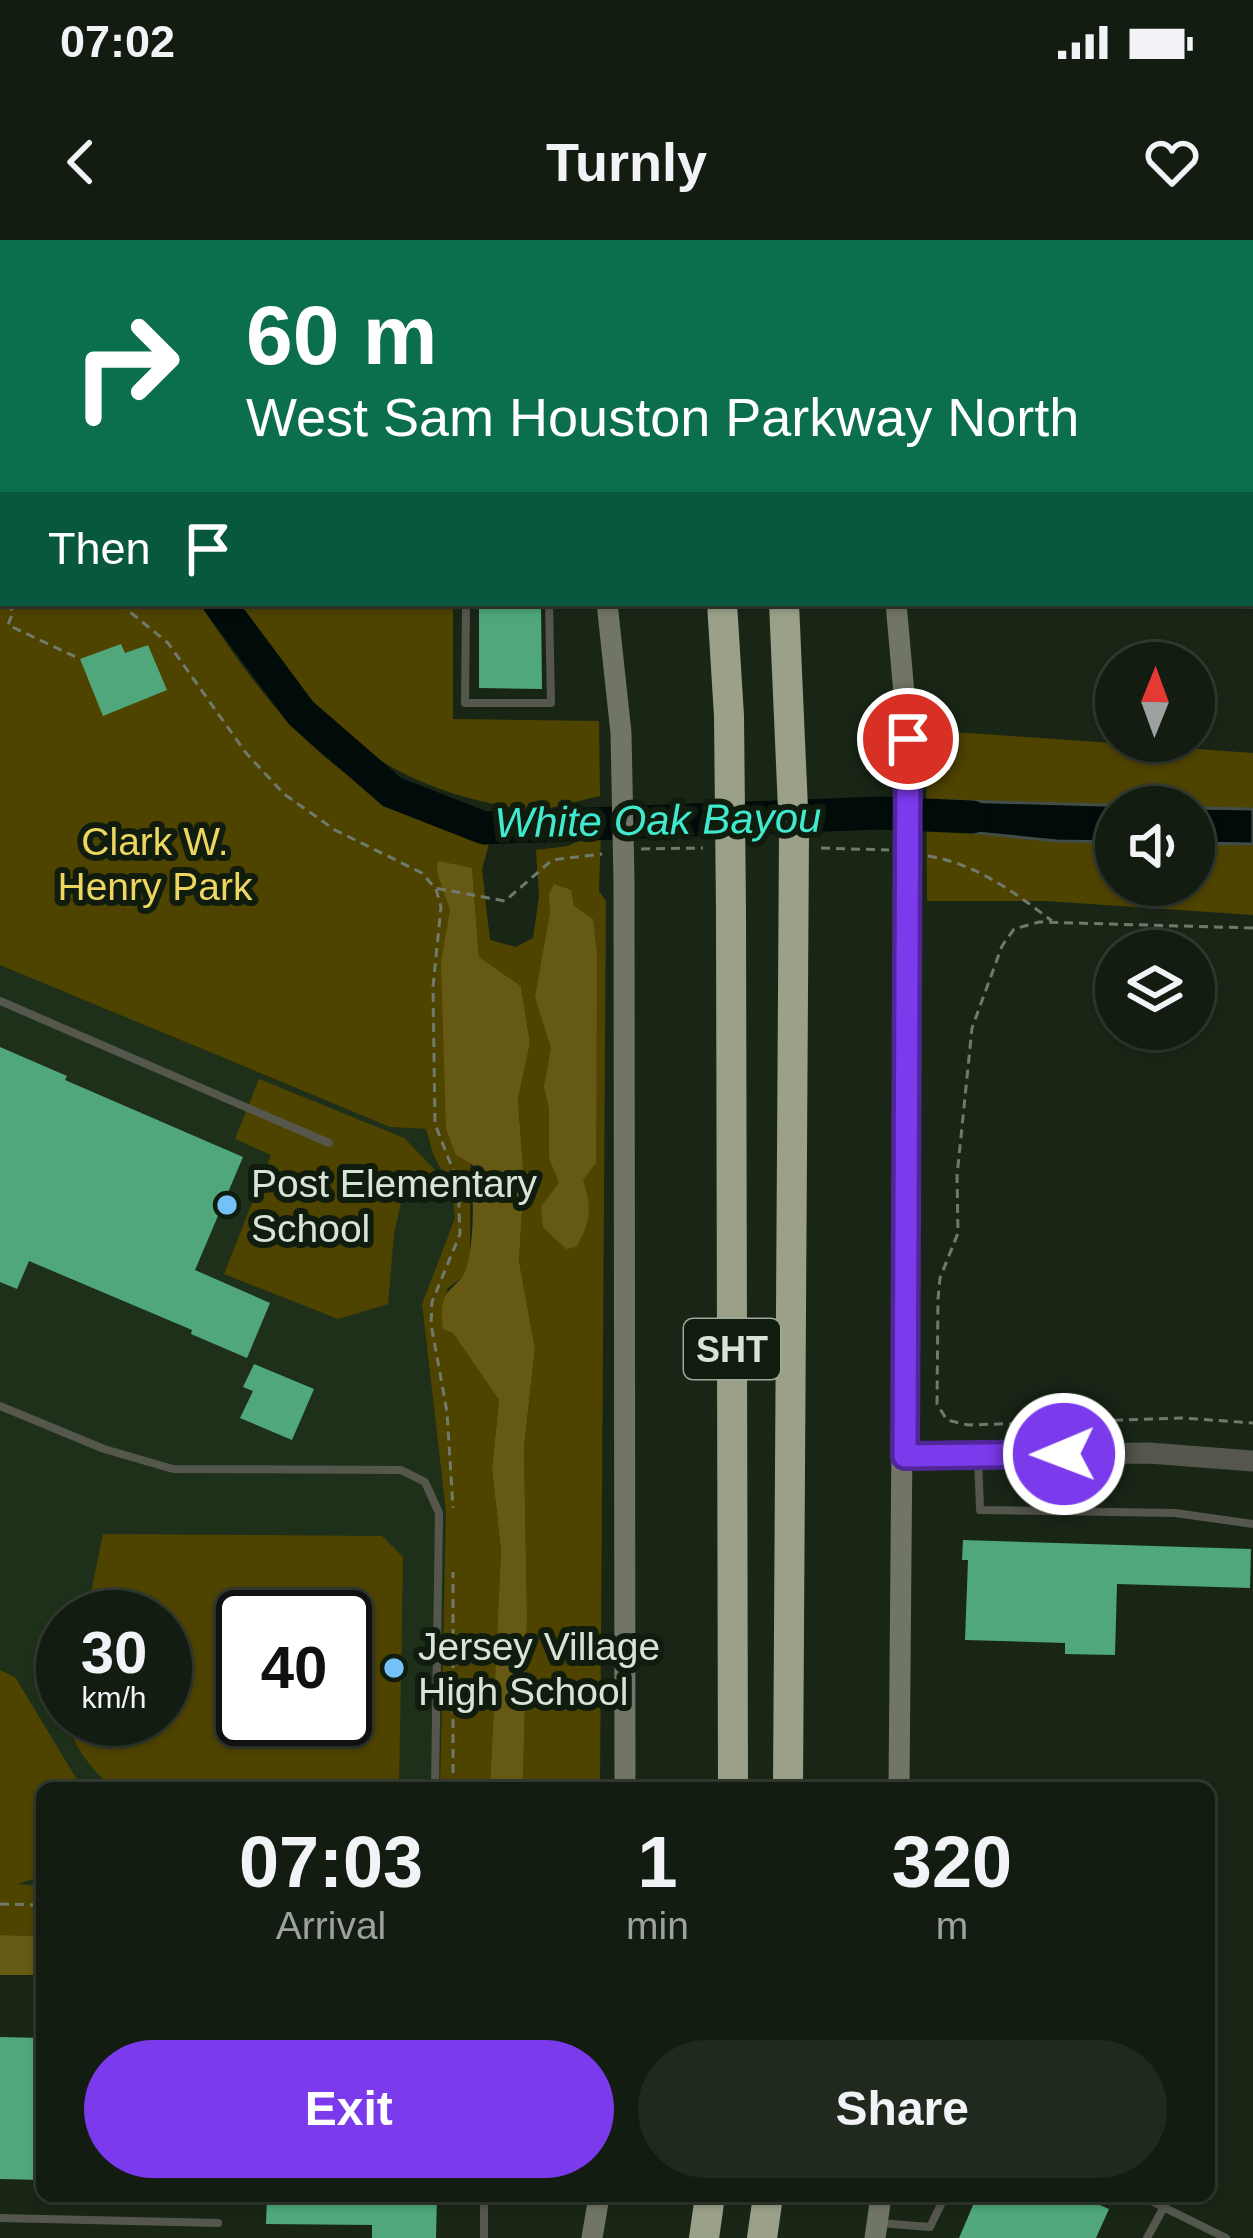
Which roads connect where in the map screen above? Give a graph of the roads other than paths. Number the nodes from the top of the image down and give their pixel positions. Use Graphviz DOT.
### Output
graph roads {
  1 [pos="466,606"];
  2 [pos="549,606"];
  3 [pos="607,606"];
  4 [pos="722,606"];
  5 [pos="784,606"];
  6 [pos="896,606"];
  7 [pos="0,1000"];
  8 [pos="329,1143"];
  9 [pos="0,1406"];
  10 [pos="905,1456"];
  11 [pos="978,1456"];
  12 [pos="1253,1461"];
  13 [pos="1253,1524"];
  14 [pos="435,1782"];
  15 [pos="625,1782"];
  16 [pos="733,1782"];
  17 [pos="788,1782"];
  18 [pos="899,1782"];
  19 [pos="484,2202"];
  20 [pos="598,2202"];
  21 [pos="710,2202"];
  22 [pos="767,2202"];
  23 [pos="942,2202"];
  24 [pos="1153,2202"];
  25 [pos="1163,2207"];
  26 [pos="0,2218"];
  27 [pos="218,2223"];
  28 [pos="930,2227"];
  29 [pos="876,2230"];
  30 [pos="593,2234"];
  31 [pos="484,2238"];
  32 [pos="704,2238"];
  33 [pos="763,2238"];
  34 [pos="931,2238"];
  35 [pos="1147,2238"];
  36 [pos="1226,2238"];
  1 -- 2 [label="lane"];
  3 -- 15 [label="main road"];
  4 -- 16 [label="highway, SHT"];
  5 -- 17 [label="highway, SHT"];
  6 -- 10 [label="main road"];
  7 -- 8 [label="lane"];
  9 -- 14 [label="lane"];
  10 -- 11 [label="street"];
  10 -- 18 [label="main road"];
  11 -- 12 [label="street"];
  11 -- 13 [label="lane"];
  19 -- 31 [label="lane"];
  20 -- 30 [label="main road"];
  21 -- 32 [label="highway"];
  22 -- 33 [label="highway"];
  23 -- 28 [label="lane"];
  24 -- 25 [label="lane"];
  25 -- 35 [label="lane"];
  25 -- 36 [label="lane"];
  26 -- 27 [label="lane"];
  28 -- 29 [label="lane"];
  28 -- 34 [label="lane"];
}
